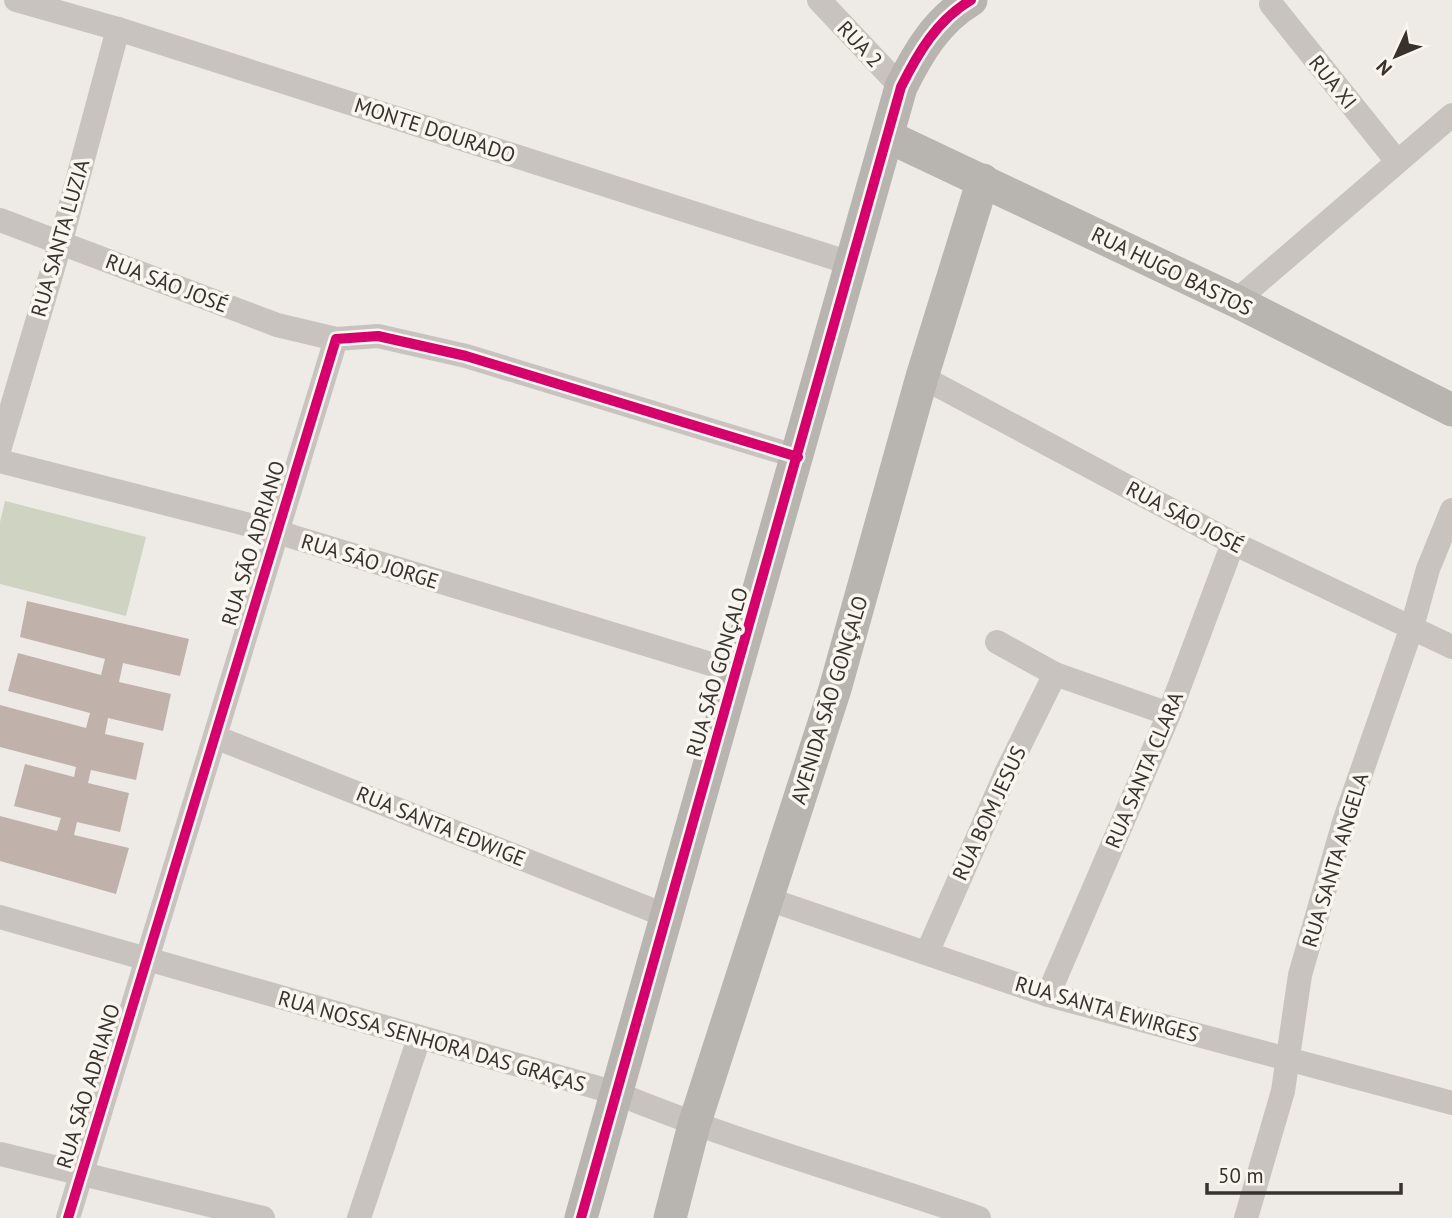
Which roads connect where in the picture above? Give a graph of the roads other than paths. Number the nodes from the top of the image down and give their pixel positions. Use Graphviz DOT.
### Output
graph roads {
  1 [pos="16,0"];
  2 [pos="819,0"];
  3 [pos="971,0"];
  4 [pos="1271,4"];
  5 [pos="118,29"];
  6 [pos="901,87"];
  7 [pos="1452,115"];
  8 [pos="889,136"];
  9 [pos="1396,160"];
  10 [pos="983,180"];
  11 [pos="0,220"];
  12 [pos="61,241"];
  13 [pos="853,264"];
  14 [pos="1236,301"];
  15 [pos="336,339"];
  16 [pos="922,377"];
  17 [pos="1452,410"];
  18 [pos="0,447"];
  19 [pos="798,457"];
  20 [pos="0,461"];
  21 [pos="1452,510"];
  22 [pos="277,532"];
  23 [pos="1233,543"];
  24 [pos="1412,627"];
  25 [pos="997,642"];
  26 [pos="1452,647"];
  27 [pos="737,672"];
  28 [pos="1055,674"];
  29 [pos="1169,714"];
  30 [pos="215,737"];
  31 [pos="768,899"];
  32 [pos="667,916"];
  33 [pos="0,917"];
  34 [pos="927,953"];
  35 [pos="148,958"];
  36 [pos="1048,995"];
  37 [pos="419,1038"];
  38 [pos="1289,1060"];
  39 [pos="616,1093"];
  40 [pos="1452,1104"];
  41 [pos="694,1125"];
  42 [pos="0,1154"];
  43 [pos="82,1174"];
  44 [pos="68,1218"];
  45 [pos="263,1218"];
  46 [pos="359,1218"];
  47 [pos="580,1218"];
  48 [pos="670,1218"];
  49 [pos="979,1218"];
  50 [pos="1246,1218"];
  1 -- 5 [label="street, MONTE DOURADO"];
  2 -- 6 [label="street, RUA 2"];
  3 -- 6 [label="street, RUA SÃO GONÇALO"];
  4 -- 9 [label="street, RUA XI"];
  5 -- 12 [label="street, RUA SANTA LUZIA"];
  5 -- 13 [label="street, MONTE DOURADO"];
  6 -- 8 [label="street, RUA SÃO GONÇALO"];
  7 -- 9 [label="street"];
  8 -- 10 [label="street, RUA HUGO BASTOS"];
  8 -- 13 [label="street, RUA SÃO GONÇALO"];
  9 -- 14 [label="street"];
  10 -- 14 [label="street, RUA HUGO BASTOS"];
  10 -- 16 [label="street, AVENIDA SÃO GONÇALO"];
  11 -- 12 [label="street, RUA SÃO JOSÉ"];
  12 -- 15 [label="street, RUA SÃO JOSÉ"];
  12 -- 18 [label="street, RUA SANTA LUZIA"];
  13 -- 19 [label="street, RUA SÃO GONÇALO"];
  14 -- 17 [label="street, RUA HUGO BASTOS"];
  15 -- 19 [label="street"];
  15 -- 22 [label="street, RUA SÃO ADRIANO"];
  16 -- 23 [label="street, RUA SÃO JOSÉ"];
  16 -- 31 [label="street, AVENIDA SÃO GONÇALO"];
  19 -- 27 [label="street, RUA SÃO GONÇALO"];
  20 -- 22 [label="street, RUA SÃO JORGE"];
  21 -- 24 [label="street, RUA SANTA ANGELA"];
  22 -- 27 [label="street, RUA SÃO JORGE"];
  22 -- 30 [label="street, RUA SÃO ADRIANO"];
  23 -- 24 [label="street, RUA SÃO JOSÉ"];
  23 -- 29 [label="street, RUA SANTA CLARA"];
  24 -- 26 [label="street, RUA SÃO JOSÉ"];
  24 -- 38 [label="street, RUA SANTA ANGELA"];
  25 -- 28 [label="street"];
  27 -- 32 [label="street, RUA SÃO GONÇALO"];
  28 -- 29 [label="street"];
  28 -- 34 [label="street, RUA BOM JESUS"];
  29 -- 36 [label="street, RUA SANTA CLARA"];
  30 -- 32 [label="street, RUA SANTA EDWIGE"];
  30 -- 35 [label="street, RUA SÃO ADRIANO"];
  31 -- 34 [label="street, RUA SANTA EWIRGES"];
  31 -- 41 [label="street, AVENIDA SÃO GONÇALO"];
  32 -- 39 [label="street, RUA SÃO GONÇALO"];
  33 -- 35 [label="street, RUA NOSSA SENHORA DAS GRAÇAS"];
  34 -- 36 [label="street, RUA SANTA EWIRGES"];
  35 -- 37 [label="street, RUA NOSSA SENHORA DAS GRAÇAS"];
  35 -- 43 [label="street, RUA SÃO ADRIANO"];
  36 -- 38 [label="street, RUA SANTA EWIRGES"];
  37 -- 39 [label="street, RUA NOSSA SENHORA DAS GRAÇAS"];
  37 -- 46 [label="street"];
  38 -- 40 [label="street, RUA SANTA EWIRGES"];
  38 -- 50 [label="street, RUA SANTA ANGELA"];
  39 -- 41 [label="street, RUA NOSSA SENHORA DAS GRAÇAS"];
  39 -- 47 [label="street, RUA SÃO GONÇALO"];
  41 -- 48 [label="street, AVENIDA SÃO GONÇALO"];
  41 -- 49 [label="street, RUA NOSSA SENHORA DAS GRAÇAS"];
  42 -- 43 [label="street"];
  43 -- 44 [label="street, RUA SÃO ADRIANO"];
  43 -- 45 [label="street"];
}
